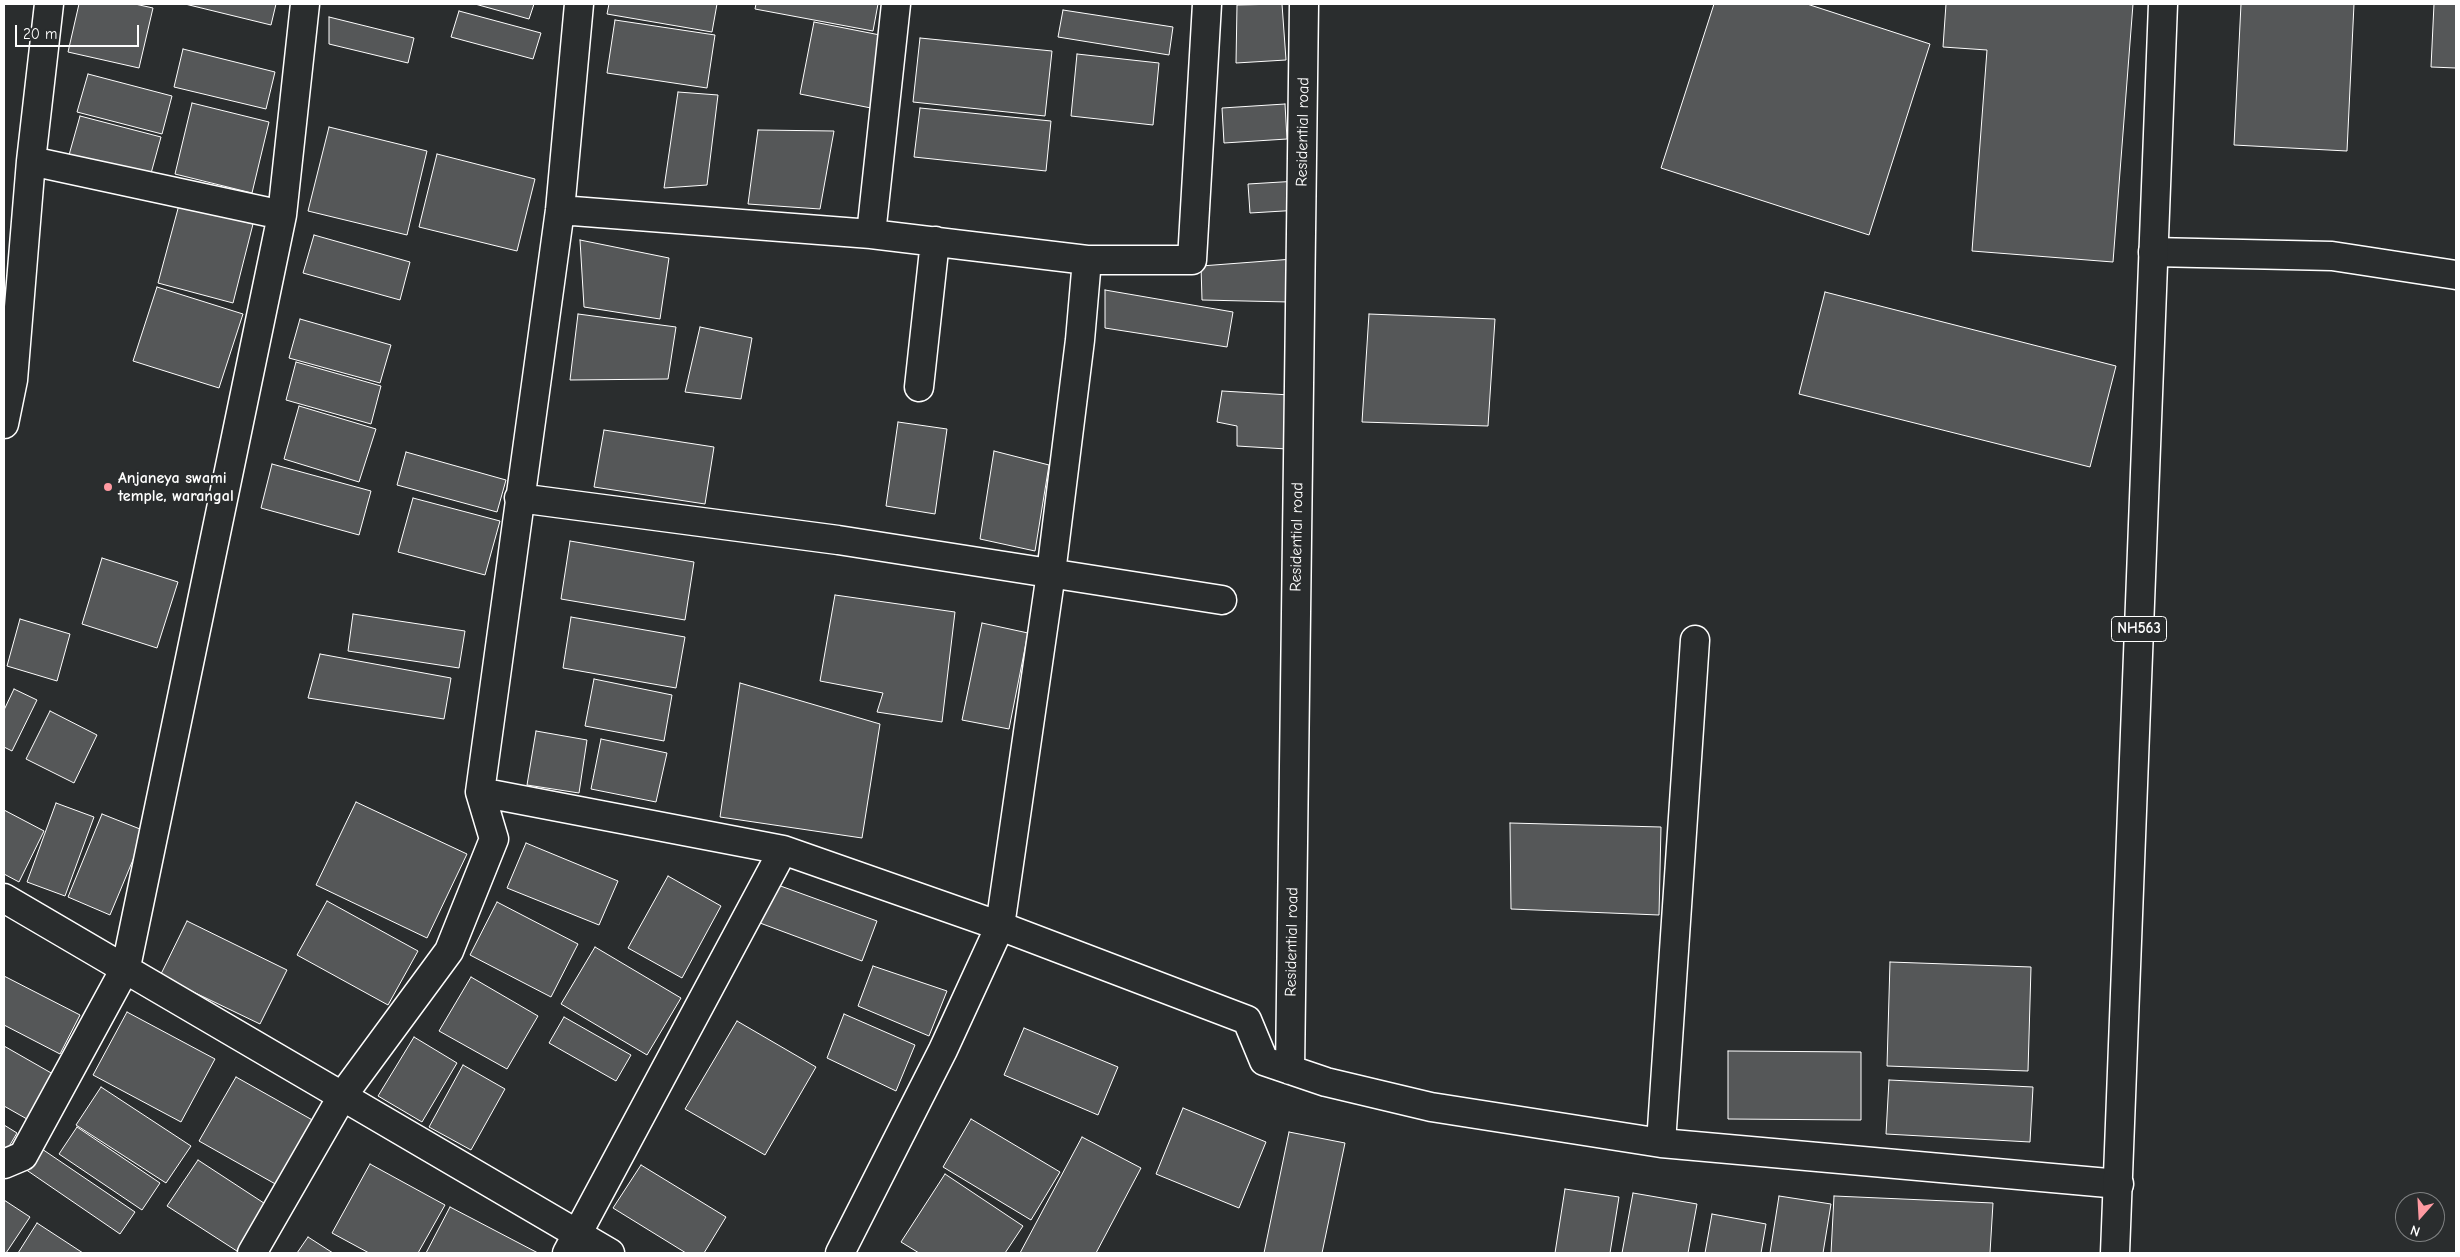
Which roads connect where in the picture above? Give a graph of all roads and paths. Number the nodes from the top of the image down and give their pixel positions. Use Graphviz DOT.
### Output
graph roads {
  1 [pos="49,4"];
  2 [pos="305,4"];
  3 [pos="579,4"];
  4 [pos="896,4"];
  5 [pos="1207,4"];
  6 [pos="1304,4"];
  7 [pos="2163,4"];
  8 [pos="31,161"];
  9 [pos="560,210"];
  10 [pos="282,215"];
  11 [pos="871,234"];
  12 [pos="935,241"];
  13 [pos="2153,252"];
  14 [pos="1087,260"];
  15 [pos="2456,275"];
  16 [pos="919,387"];
  17 [pos="4,424"];
  18 [pos="519,498"];
  19 [pos="1051,573"];
  20 [pos="1222,600"];
  21 [pos="1695,640"];
  22 [pos="480,792"];
  23 [pos="783,850"];
  24 [pos="4,898"];
  25 [pos="1000,926"];
  26 [pos="126,968"];
  27 [pos="1290,1070"];
  28 [pos="343,1095"];
  29 [pos="1662,1144"];
  30 [pos="4,1164"];
  31 [pos="2119,1184"];
  32 [pos="572,1244"];
  33 [pos="252,1253"];
  34 [pos="610,1253"];
  35 [pos="840,1253"];
  36 [pos="2115,1253"];
  1 -- 8 [label="main road"];
  2 -- 10 [label="main road"];
  3 -- 9 [label="main road"];
  4 -- 11 [label="main road"];
  5 -- 14 [label="main road"];
  6 -- 27 [label="main road, Residential road"];
  7 -- 13 [label="main road, NH563"];
  8 -- 10 [label="main road"];
  8 -- 17 [label="main road"];
  9 -- 11 [label="main road"];
  9 -- 18 [label="main road"];
  10 -- 26 [label="main road"];
  11 -- 12 [label="main road"];
  12 -- 14 [label="main road"];
  12 -- 16 [label="main road"];
  13 -- 15 [label="main road"];
  13 -- 31 [label="main road, NH563"];
  14 -- 19 [label="main road"];
  18 -- 19 [label="main road"];
  18 -- 22 [label="main road"];
  19 -- 20 [label="main road"];
  19 -- 25 [label="main road"];
  21 -- 29 [label="main road"];
  22 -- 23 [label="main road"];
  22 -- 28 [label="main road"];
  23 -- 25 [label="main road"];
  23 -- 32 [label="main road"];
  24 -- 26 [label="main road"];
  25 -- 27 [label="main road"];
  25 -- 35 [label="main road"];
  26 -- 28 [label="main road"];
  26 -- 30 [label="main road"];
  27 -- 29 [label="main road"];
  28 -- 32 [label="main road"];
  28 -- 33 [label="main road"];
  29 -- 31 [label="main road"];
  31 -- 36 [label="main road, NH563"];
  32 -- 34 [label="main road"];
}
